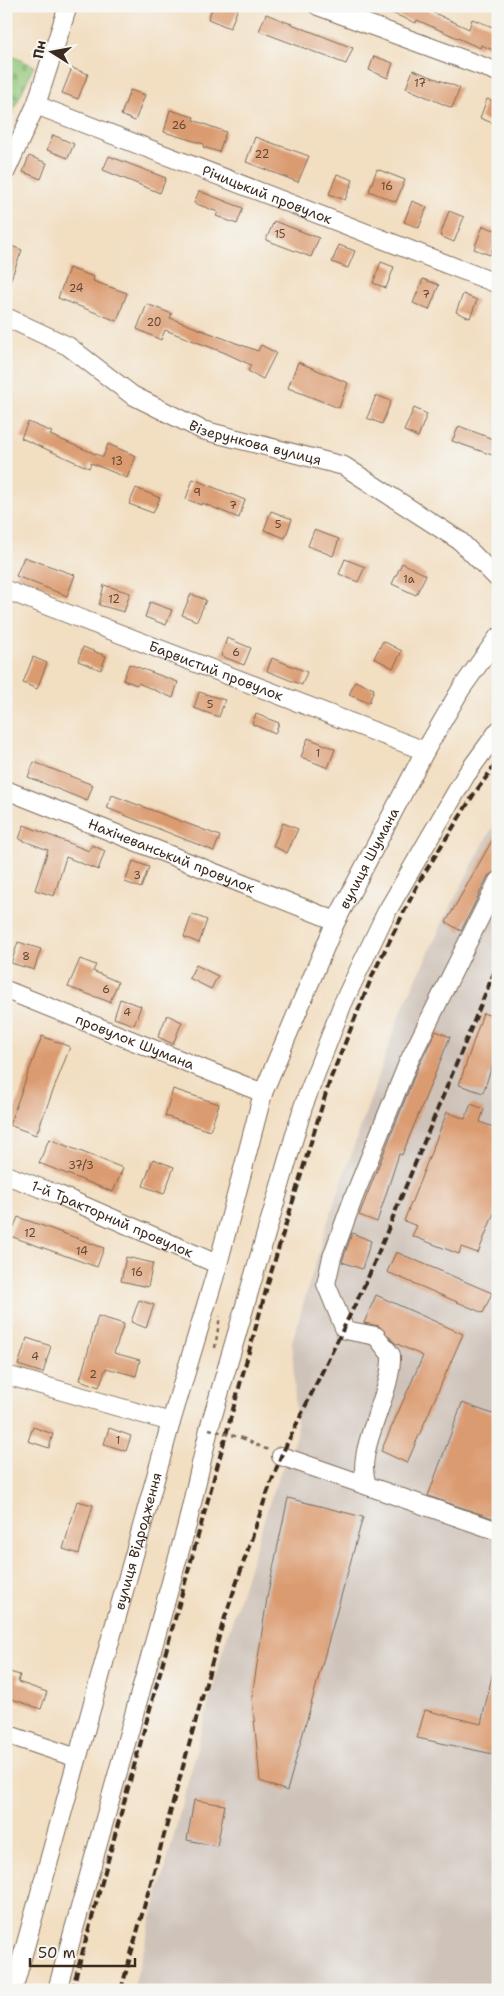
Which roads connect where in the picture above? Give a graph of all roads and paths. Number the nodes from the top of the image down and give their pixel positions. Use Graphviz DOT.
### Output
graph roads {
  1 [pos="68,6"];
  2 [pos="318,6"];
  3 [pos="498,72"];
  4 [pos="36,105"];
  5 [pos="6,171"];
  6 [pos="498,284"];
  7 [pos="6,317"];
  8 [pos="498,579"];
  9 [pos="6,590"];
  10 [pos="498,637"];
  11 [pos="498,731"];
  12 [pos="425,751"];
  13 [pos="6,790"];
  14 [pos="498,881"];
  15 [pos="336,921"];
  16 [pos="6,990"];
  17 [pos="263,1093"];
  18 [pos="6,1175"];
  19 [pos="217,1264"];
  20 [pos="6,1375"];
  21 [pos="170,1422"];
  22 [pos="204,1428"];
  23 [pos="281,1456"];
  24 [pos="367,1485"];
  25 [pos="498,1531"];
  26 [pos="6,1734"];
  27 [pos="77,1758"];
  28 [pos="14,1957"];
  29 [pos="13,1990"];
  30 [pos="57,1990"];
  1 -- 4 [label="street"];
  2 -- 3 [label="street"];
  4 -- 5 [label="street"];
  4 -- 6 [label="street, Річицький провулок"];
  7 -- 8 [label="street, Візерункова вулиця"];
  9 -- 12 [label="street, Барвистий провулок"];
  10 -- 12 [label="street, вулиця Шумана"];
  11 -- 22 [label="street"];
  12 -- 15 [label="street, вулиця Шумана"];
  13 -- 15 [label="street, Нахічеванський провулок"];
  14 -- 24 [label="street"];
  15 -- 17 [label="street, вулиця Шумана"];
  16 -- 17 [label="street, провулок Шумана"];
  17 -- 19 [label="street, вулиця Відродження"];
  18 -- 19 [label="street, 1-й Тракторний провулок"];
  19 -- 21 [label="street, вулиця Відродження"];
  20 -- 21 [label="street"];
  21 -- 27 [label="street, вулиця Відродження"];
  22 -- 23 [label="path, bridge"];
  22 -- 30 [label="street"];
  23 -- 24 [label="street"];
  24 -- 25 [label="street"];
  26 -- 27 [label="street"];
  27 -- 28 [label="street, вулиця Відродження"];
  28 -- 29 [label="street, вулиця Відродження"];
}
